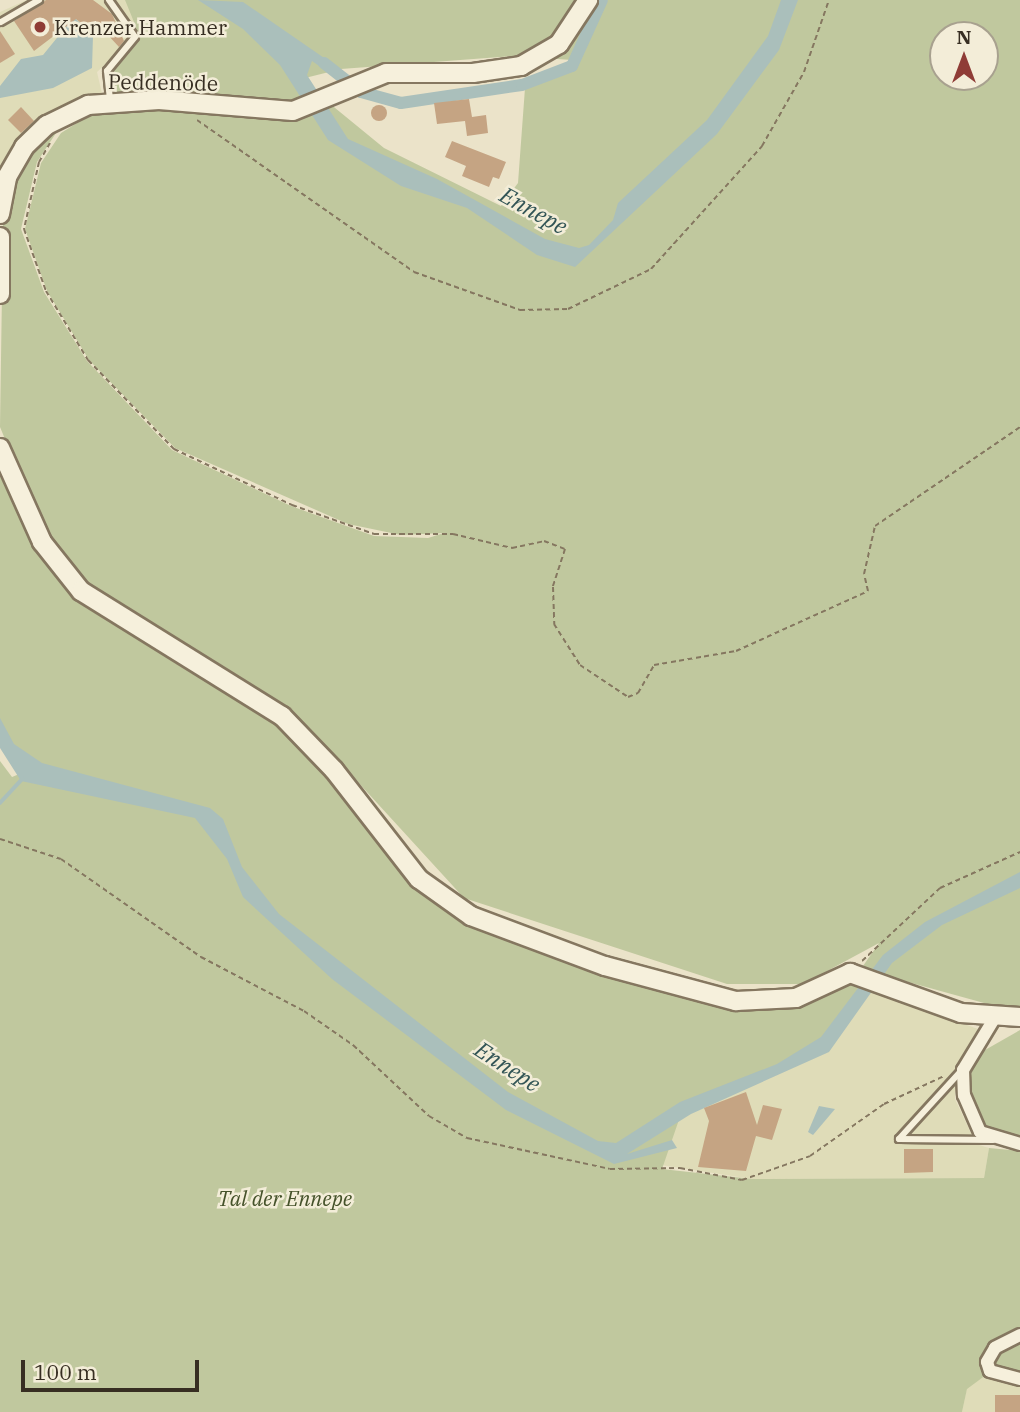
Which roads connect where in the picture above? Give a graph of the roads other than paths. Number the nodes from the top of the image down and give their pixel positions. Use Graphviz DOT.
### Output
graph roads {
  1 [pos="39,0"];
  2 [pos="109,0"];
  3 [pos="588,0"];
  4 [pos="1,22"];
  5 [pos="110,101"];
  6 [pos="0,214"];
  7 [pos="0,237"];
  8 [pos="0,294"];
  9 [pos="0,448"];
  10 [pos="1020,1017"];
  11 [pos="994,1019"];
  12 [pos="963,1070"];
  13 [pos="993,1140"];
  14 [pos="1020,1144"];
  15 [pos="1020,1335"];
  16 [pos="1020,1379"];
  1 -- 4 [label="lane"];
  2 -- 5 [label="lane"];
  3 -- 5 [label="street, Peddenöde"];
  5 -- 6 [label="street, Peddenöde"];
  7 -- 8 [label="street"];
  9 -- 11 [label="street"];
  10 -- 11 [label="street"];
  11 -- 12 [label="street"];
  12 -- 13 [label="street"];
  12 -- 13 [label="lane"];
  13 -- 14 [label="street"];
  15 -- 16 [label="street"];
}
